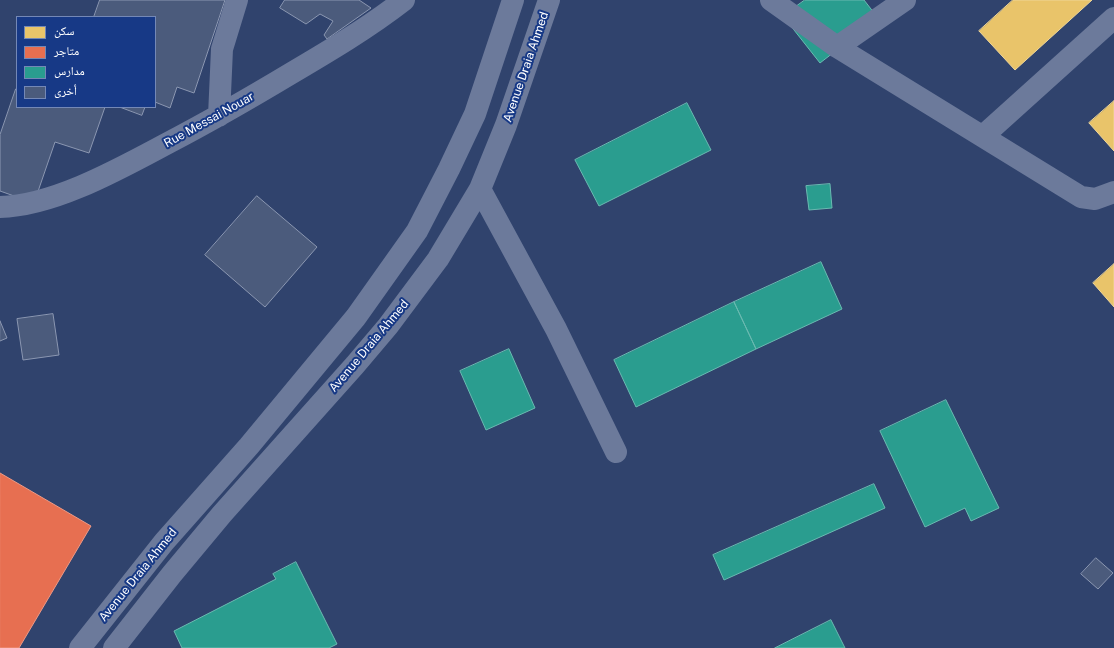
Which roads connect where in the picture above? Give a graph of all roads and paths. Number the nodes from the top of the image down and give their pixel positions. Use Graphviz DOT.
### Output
graph roads {
  1 [pos="237,0"];
  2 [pos="404,0"];
  3 [pos="513,0"];
  4 [pos="550,0"];
  5 [pos="771,0"];
  6 [pos="905,0"];
  7 [pos="1114,18"];
  8 [pos="837,47"];
  9 [pos="219,116"];
  10 [pos="983,136"];
  11 [pos="480,189"];
  12 [pos="1114,192"];
  13 [pos="0,208"];
  14 [pos="249,446"];
  15 [pos="616,452"];
  16 [pos="269,461"];
  17 [pos="80,648"];
  18 [pos="114,648"];
  1 -- 9 [label="street"];
  2 -- 9 [label="street, Rue Messai Nouar"];
  3 -- 14 [label="street, Avenue Draia Ahmed"];
  4 -- 11 [label="street, Avenue Draia Ahmed"];
  5 -- 8 [label="street"];
  6 -- 8 [label="street"];
  7 -- 10 [label="street"];
  8 -- 10 [label="street"];
  9 -- 13 [label="street, Rue Messai Nouar"];
  10 -- 12 [label="street"];
  11 -- 15 [label="street"];
  11 -- 16 [label="street, Avenue Draia Ahmed"];
  14 -- 16 [label="street"];
  14 -- 17 [label="street, Avenue Draia Ahmed"];
  16 -- 18 [label="street, Avenue Draia Ahmed"];
}
